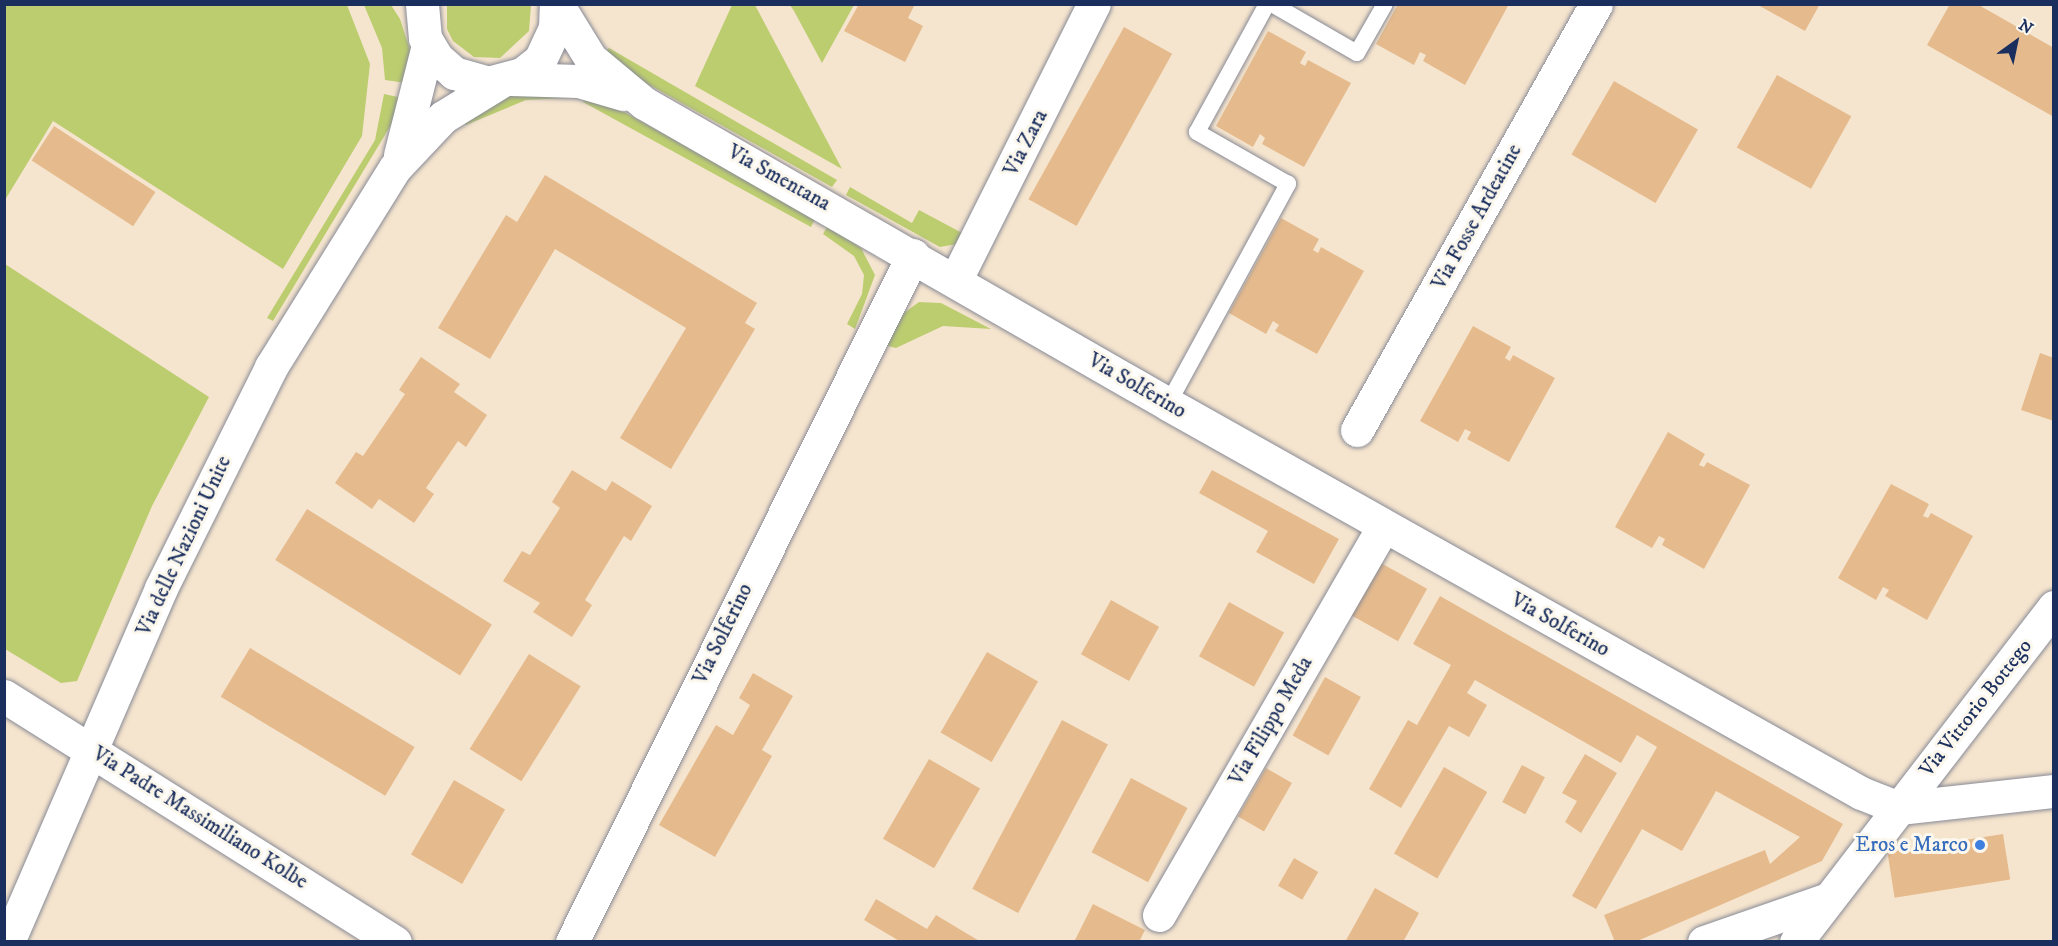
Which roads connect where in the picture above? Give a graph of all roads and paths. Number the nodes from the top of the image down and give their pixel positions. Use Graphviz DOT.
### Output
graph roads {
  1 [pos="405,4"];
  2 [pos="422,4"];
  3 [pos="556,4"];
  4 [pos="1094,4"];
  5 [pos="1269,4"];
  6 [pos="1385,4"];
  7 [pos="1596,4"];
  8 [pos="427,42"];
  9 [pos="506,81"];
  10 [pos="644,103"];
  11 [pos="395,168"];
  12 [pos="913,255"];
  13 [pos="955,281"];
  14 [pos="1168,405"];
  15 [pos="1357,430"];
  16 [pos="1384,526"];
  17 [pos="2054,608"];
  18 [pos="4,696"];
  19 [pos="93,751"];
  20 [pos="2054,791"];
  21 [pos="1899,808"];
  22 [pos="1826,900"];
  23 [pos="1159,915"];
  24 [pos="8,942"];
  25 [pos="395,942"];
  26 [pos="572,942"];
  27 [pos="1704,942"];
  28 [pos="1796,942"];
  1 -- 8 [label="street, Via Smentana"];
  2 -- 8 [label="street"];
  3 -- 9 [label="street"];
  3 -- 10 [label="street, Via Smentana"];
  4 -- 13 [label="street, Via Zara"];
  5 -- 6 [label="lane"];
  5 -- 14 [label="lane"];
  7 -- 15 [label="street, Via Fosse Ardeatine"];
  8 -- 9 [label="street, Via Smentana"];
  8 -- 11 [label="street"];
  9 -- 10 [label="street, Via Smentana"];
  9 -- 11 [label="street"];
  10 -- 12 [label="street, Via Smentana"];
  11 -- 19 [label="street, Via delle Nazioni Unite"];
  12 -- 13 [label="street, Via Solferino"];
  12 -- 26 [label="street, Via Solferino"];
  13 -- 14 [label="street, Via Solferino"];
  14 -- 16 [label="street, Via Solferino"];
  16 -- 21 [label="street, Via Solferino"];
  16 -- 23 [label="street, Via Filippo Meda"];
  17 -- 21 [label="street, Via Vittorio Bottego"];
  18 -- 19 [label="street, Via Padre Massimiliano Kolbe"];
  19 -- 24 [label="street, Via delle Nazioni Unite"];
  19 -- 25 [label="street, Via Padre Massimiliano Kolbe"];
  20 -- 21 [label="street, Via Solferino"];
  21 -- 22 [label="street, Via Vittorio Bottego"];
  22 -- 27 [label="street"];
  22 -- 28 [label="street, Via Vittorio Bottego"];
}
